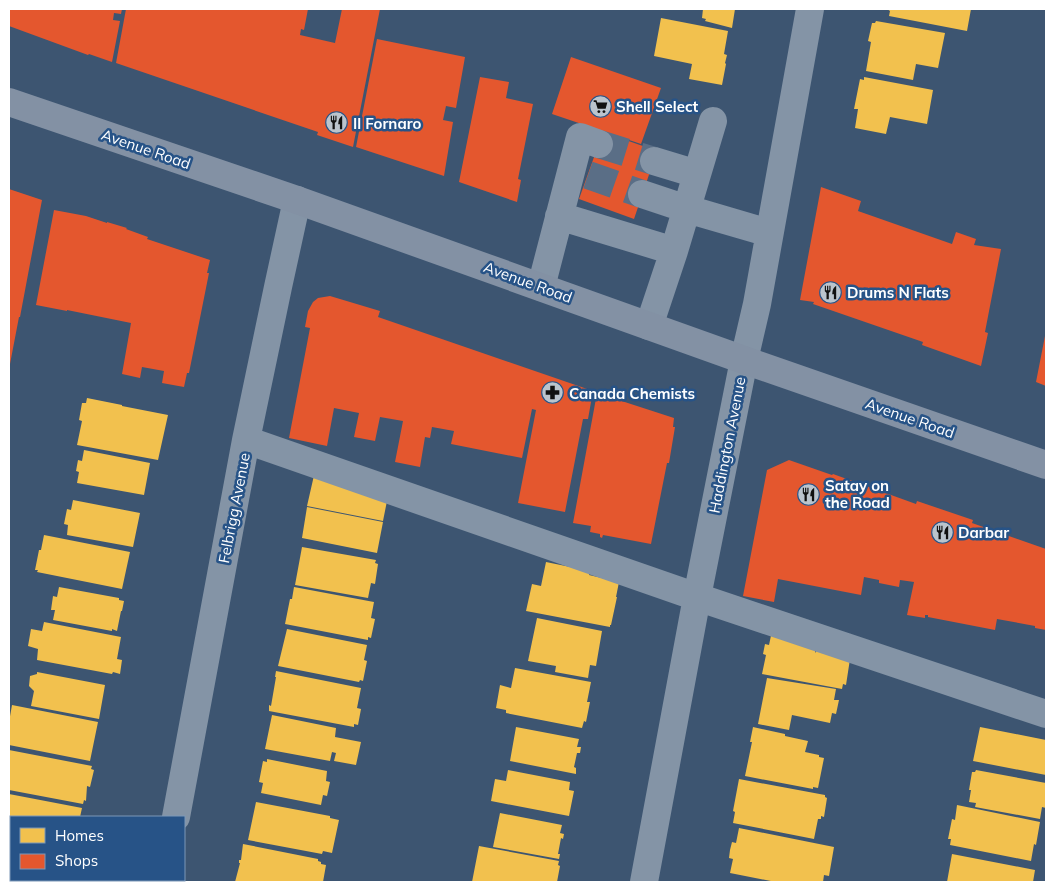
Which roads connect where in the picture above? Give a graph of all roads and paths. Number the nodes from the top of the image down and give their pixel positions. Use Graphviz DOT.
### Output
graph roads {
  1 [pos="810,9"];
  2 [pos="9,102"];
  3 [pos="713,121"];
  4 [pos="599,144"];
  5 [pos="654,161"];
  6 [pos="697,174"];
  7 [pos="642,194"];
  8 [pos="298,200"];
  9 [pos="687,209"];
  10 [pos="559,216"];
  11 [pos="770,233"];
  12 [pos="674,251"];
  13 [pos="541,287"];
  14 [pos="649,326"];
  15 [pos="744,360"];
  16 [pos="246,440"];
  17 [pos="1046,465"];
  18 [pos="697,597"];
  19 [pos="1046,714"];
  20 [pos="176,816"];
  21 [pos="644,882"];
  1 -- 11 [label="street, Haddington Avenue"];
  2 -- 8 [label="main road, Avenue Road"];
  3 -- 6 [label="street"];
  4 -- 10 [label="street"];
  5 -- 6 [label="street"];
  6 -- 9 [label="street"];
  7 -- 9 [label="street"];
  8 -- 13 [label="main road, Avenue Road"];
  8 -- 16 [label="street, Felbrigg Avenue"];
  9 -- 11 [label="street"];
  9 -- 12 [label="street"];
  10 -- 12 [label="street"];
  10 -- 13 [label="street"];
  11 -- 15 [label="street, Haddington Avenue"];
  12 -- 14 [label="street"];
  13 -- 14 [label="main road, Avenue Road"];
  14 -- 15 [label="main road, Avenue Road"];
  15 -- 17 [label="main road, Avenue Road"];
  15 -- 18 [label="street, Haddington Avenue"];
  16 -- 18 [label="street"];
  16 -- 20 [label="street, Felbrigg Avenue"];
  18 -- 19 [label="street"];
  18 -- 21 [label="street, Haddington Avenue"];
}
